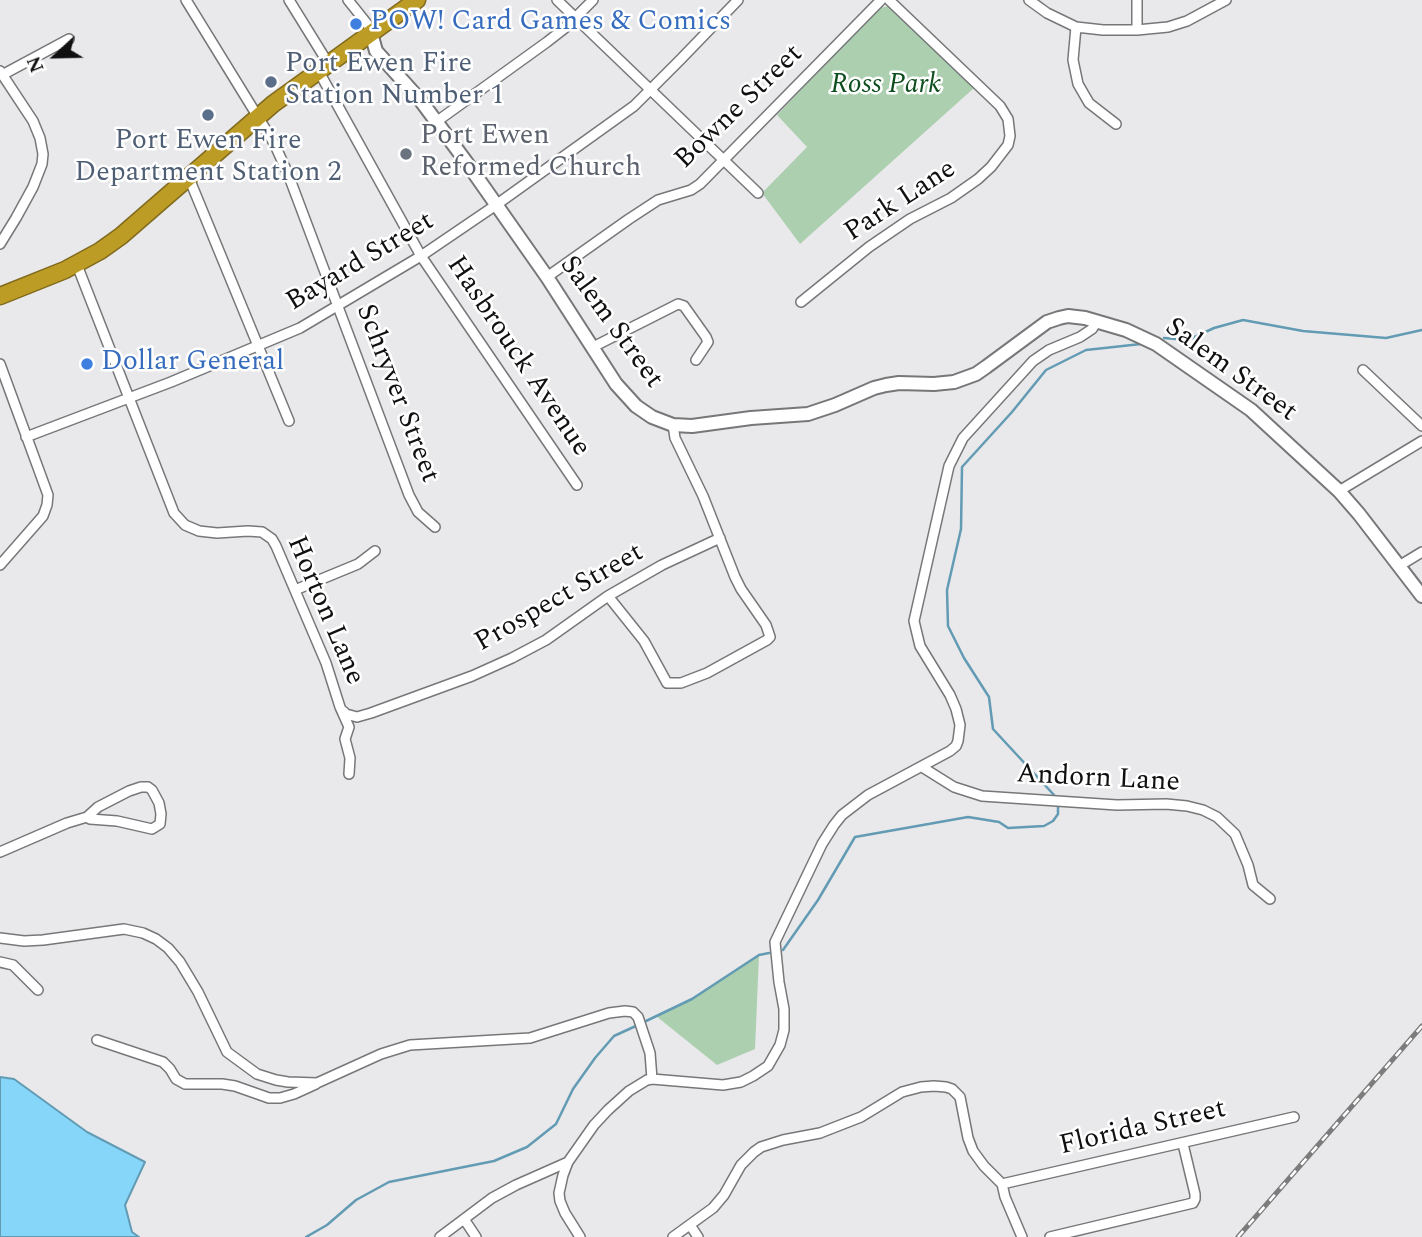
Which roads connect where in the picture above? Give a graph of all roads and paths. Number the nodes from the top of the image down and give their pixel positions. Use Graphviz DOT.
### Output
graph roads {
  1 [pos="186,0"];
  2 [pos="289,0"];
  3 [pos="348,0"];
  4 [pos="416,0"];
  5 [pos="557,0"];
  6 [pos="593,0"];
  7 [pos="738,0"];
  8 [pos="881,0"];
  9 [pos="889,0"];
  10 [pos="1029,0"];
  11 [pos="1137,0"];
  12 [pos="1226,0"];
  13 [pos="576,18"];
  14 [pos="1076,26"];
  15 [pos="1137,30"];
  16 [pos="371,33"];
  17 [pos="69,39"];
  18 [pos="323,67"];
  19 [pos="1,73"];
  20 [pos="650,90"];
  21 [pos="258,116"];
  22 [pos="436,122"];
  23 [pos="1116,124"];
  24 [pos="724,161"];
  25 [pos="187,177"];
  26 [pos="758,193"];
  27 [pos="496,205"];
  28 [pos="0,244"];
  29 [pos="421,256"];
  30 [pos="78,265"];
  31 [pos="547,277"];
  32 [pos="0,296"];
  33 [pos="801,302"];
  34 [pos="338,306"];
  35 [pos="1097,321"];
  36 [pos="258,346"];
  37 [pos="593,347"];
  38 [pos="696,360"];
  39 [pos="0,364"];
  40 [pos="1363,370"];
  41 [pos="129,399"];
  42 [pos="289,421"];
  43 [pos="673,425"];
  44 [pos="1422,426"];
  45 [pos="26,437"];
  46 [pos="1422,441"];
  47 [pos="577,485"];
  48 [pos="1339,491"];
  49 [pos="435,527"];
  50 [pos="720,538"];
  51 [pos="375,551"];
  52 [pos="1422,552"];
  53 [pos="0,565"];
  54 [pos="1399,566"];
  55 [pos="295,590"];
  56 [pos="608,596"];
  57 [pos="1422,596"];
  58 [pos="343,711"];
  59 [pos="922,767"];
  60 [pos="349,774"];
  61 [pos="87,817"];
  62 [pos="0,852"];
  63 [pos="1270,900"];
  64 [pos="0,939"];
  65 [pos="0,962"];
  66 [pos="38,990"];
  67 [pos="97,1040"];
  68 [pos="652,1079"];
  69 [pos="317,1083"];
  70 [pos="1294,1118"];
  71 [pos="1183,1144"];
  72 [pos="568,1162"];
  73 [pos="1002,1184"];
  74 [pos="464,1219"];
  75 [pos="690,1225"];
  76 [pos="440,1237"];
  77 [pos="476,1237"];
  78 [pos="580,1237"];
  79 [pos="673,1237"];
  80 [pos="698,1237"];
  81 [pos="1022,1237"];
  82 [pos="1050,1237"];
  1 -- 21 [label="street, Schryver Street"];
  2 -- 18 [label="street, Hasbrouck Avenue"];
  3 -- 16 [label="street"];
  4 -- 16 [label="highway"];
  5 -- 13 [label="street"];
  6 -- 13 [label="street"];
  7 -- 20 [label="street, Bayard Street"];
  8 -- 24 [label="street, Bowne Street"];
  9 -- 33 [label="street, Park Lane"];
  10 -- 14 [label="street"];
  11 -- 15 [label="street"];
  12 -- 15 [label="street"];
  13 -- 20 [label="street"];
  13 -- 22 [label="street"];
  14 -- 15 [label="street"];
  14 -- 23 [label="street"];
  16 -- 18 [label="highway"];
  16 -- 22 [label="street, Salem Street"];
  17 -- 19 [label="street"];
  18 -- 21 [label="highway"];
  18 -- 29 [label="street, Hasbrouck Avenue"];
  19 -- 28 [label="street"];
  20 -- 24 [label="street"];
  20 -- 27 [label="street, Bayard Street"];
  21 -- 25 [label="highway"];
  21 -- 34 [label="street, Schryver Street"];
  22 -- 27 [label="street, Salem Street"];
  24 -- 26 [label="street"];
  24 -- 31 [label="street, Bowne Street"];
  25 -- 30 [label="highway"];
  25 -- 36 [label="street"];
  27 -- 29 [label="street, Bayard Street"];
  27 -- 31 [label="street, Salem Street"];
  29 -- 34 [label="street, Bayard Street"];
  29 -- 47 [label="street, Hasbrouck Avenue"];
  30 -- 32 [label="highway"];
  30 -- 41 [label="street, Horton Lane"];
  31 -- 37 [label="street, Salem Street"];
  34 -- 36 [label="street, Bayard Street"];
  34 -- 49 [label="street, Schryver Street"];
  35 -- 43 [label="street, Salem Street"];
  35 -- 48 [label="street, Salem Street"];
  35 -- 59 [label="street"];
  36 -- 41 [label="street, Bayard Street"];
  36 -- 42 [label="street"];
  37 -- 38 [label="street"];
  37 -- 43 [label="street, Salem Street"];
  39 -- 45 [label="street"];
  40 -- 44 [label="street"];
  41 -- 45 [label="street, Bayard Street"];
  41 -- 55 [label="street, Horton Lane"];
  43 -- 50 [label="street"];
  45 -- 53 [label="street"];
  46 -- 48 [label="street"];
  48 -- 54 [label="street, Salem Street"];
  50 -- 56 [label="street, Prospect Street"];
  50 -- 56 [label="street"];
  51 -- 55 [label="street"];
  52 -- 54 [label="street"];
  54 -- 57 [label="street, Salem Street"];
  55 -- 58 [label="street, Horton Lane"];
  56 -- 58 [label="street, Prospect Street"];
  58 -- 60 [label="street, Horton Lane"];
  59 -- 63 [label="street, Andorn Lane"];
  59 -- 68 [label="street"];
  61 -- 61 [label="street"];
  61 -- 62 [label="street"];
  64 -- 69 [label="street"];
  65 -- 66 [label="street"];
  67 -- 69 [label="street"];
  68 -- 69 [label="street"];
  68 -- 72 [label="street"];
  70 -- 71 [label="street, Florida Street"];
  71 -- 73 [label="street, Florida Street"];
  71 -- 82 [label="street"];
  72 -- 74 [label="street"];
  72 -- 78 [label="street"];
  73 -- 75 [label="street"];
  73 -- 81 [label="street"];
  74 -- 76 [label="street"];
  74 -- 77 [label="street"];
  75 -- 79 [label="street"];
  75 -- 80 [label="street"];
}
